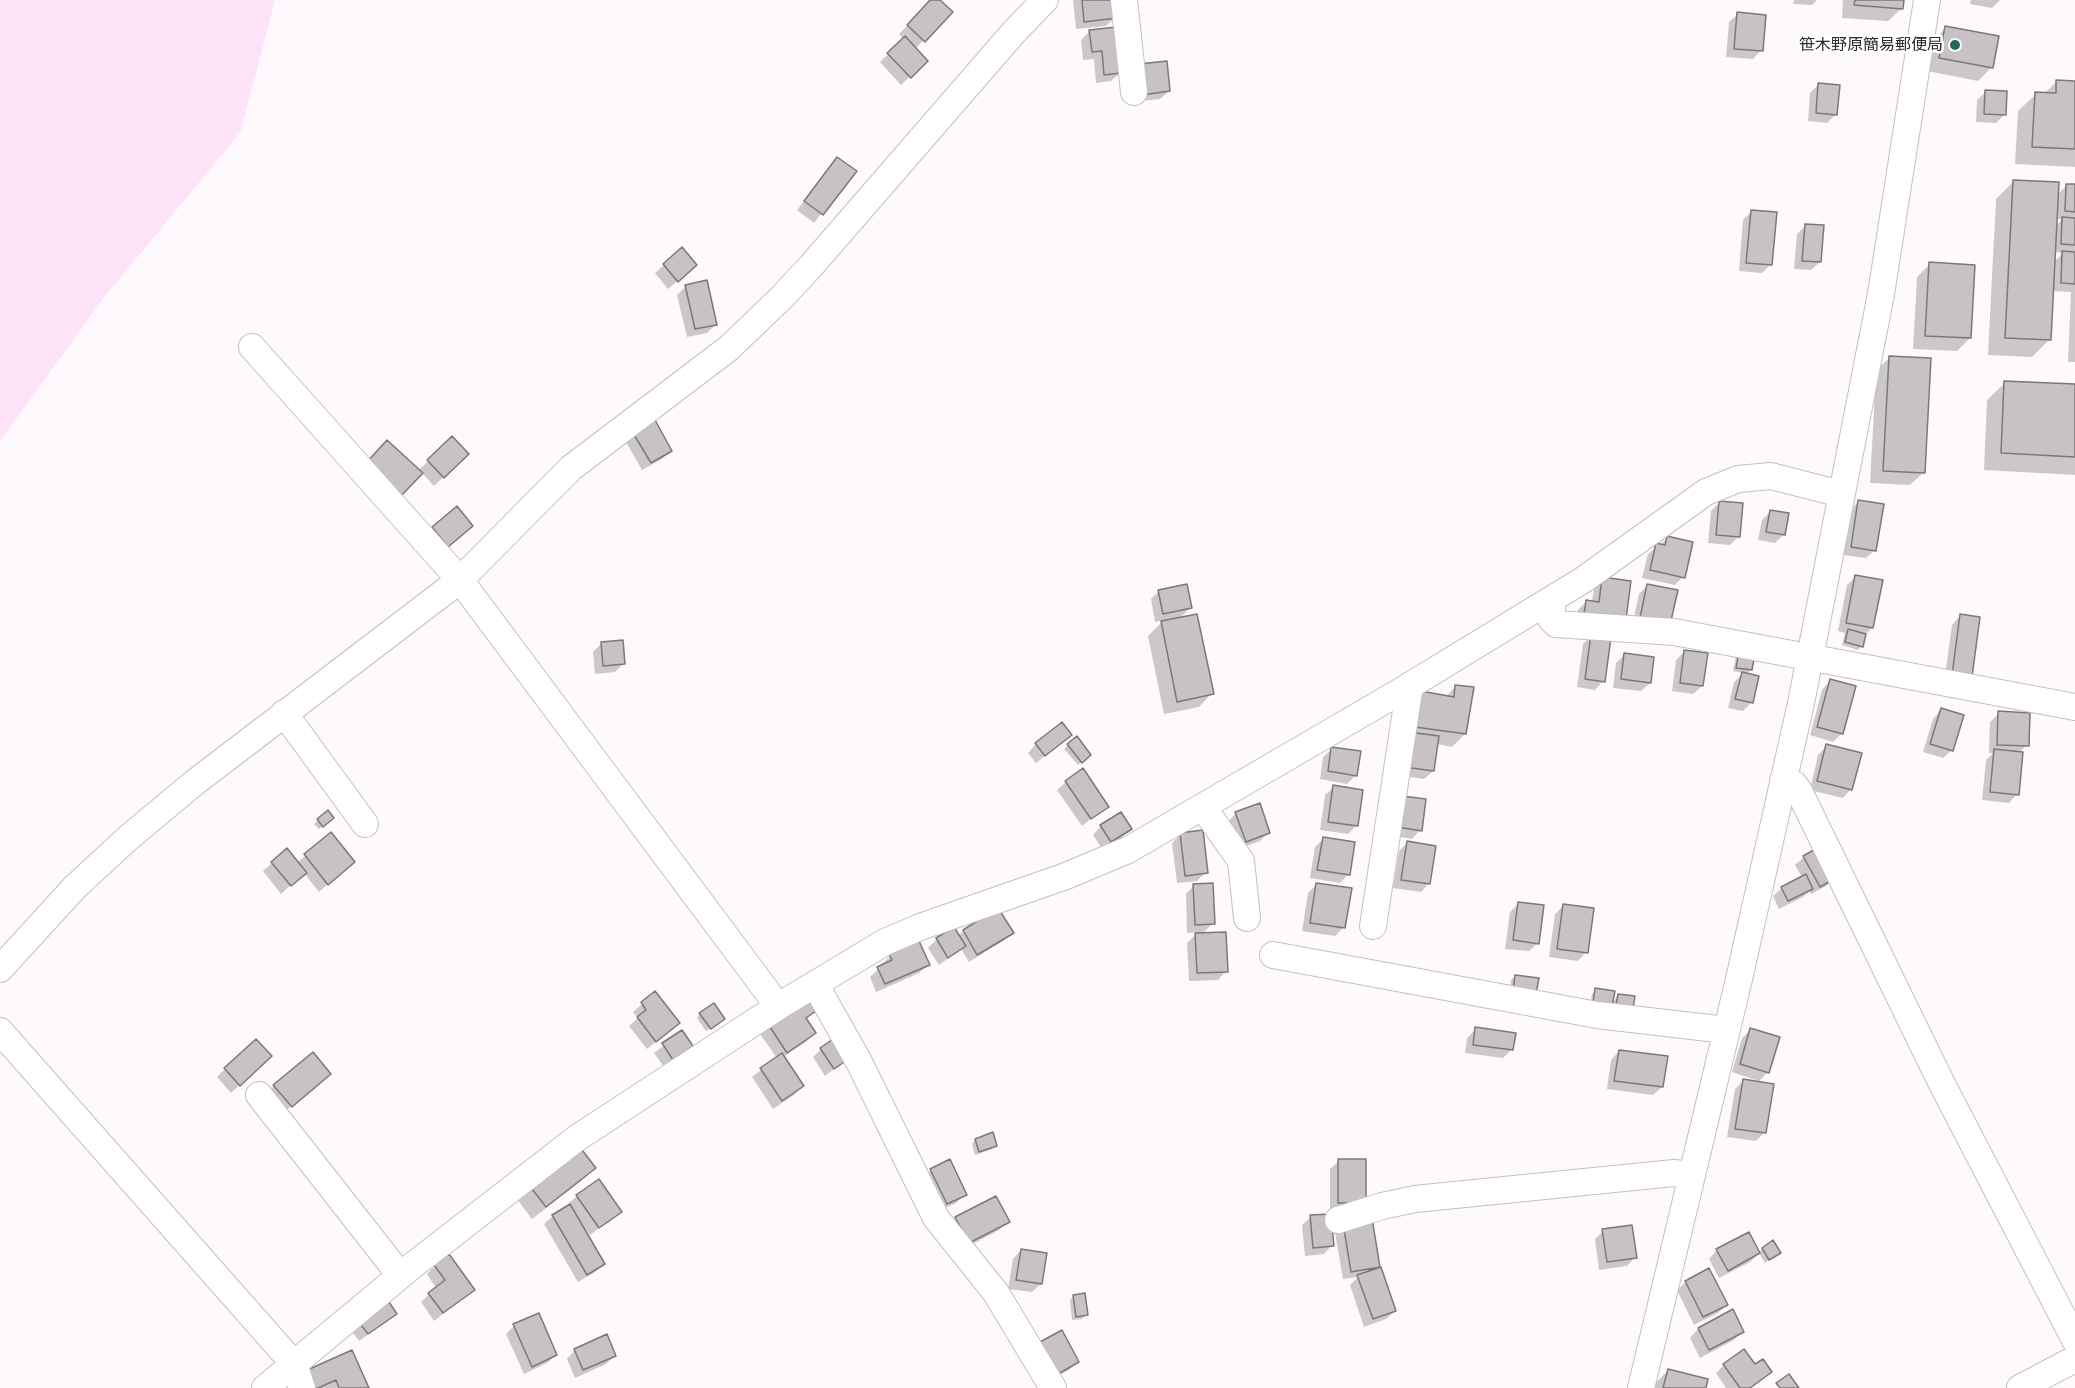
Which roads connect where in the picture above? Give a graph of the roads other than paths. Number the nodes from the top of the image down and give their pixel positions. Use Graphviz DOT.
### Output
graph roads {
  1 [pos="1045,0"];
  2 [pos="1124,0"];
  3 [pos="1927,0"];
  4 [pos="1134,92"];
  5 [pos="252,347"];
  6 [pos="1841,494"];
  7 [pos="460,580"];
  8 [pos="1553,599"];
  9 [pos="1810,657"];
  10 [pos="1410,686"];
  11 [pos="2075,707"];
  12 [pos="284,713"];
  13 [pos="1784,781"];
  14 [pos="1203,807"];
  15 [pos="365,824"];
  16 [pos="1247,918"];
  17 [pos="1373,926"];
  18 [pos="1273,955"];
  19 [pos="0,969"];
  20 [pos="815,984"];
  21 [pos="778,1006"];
  22 [pos="1726,1030"];
  23 [pos="0,1031"];
  24 [pos="259,1095"];
  25 [pos="1692,1175"];
  26 [pos="1338,1220"];
  27 [pos="400,1275"];
  28 [pos="2075,1341"];
  29 [pos="2075,1359"];
  30 [pos="294,1364"];
  31 [pos="265,1388"];
  32 [pos="302,1388"];
  33 [pos="1053,1388"];
  34 [pos="1641,1388"];
  35 [pos="2020,1388"];
  1 -- 7 [label="street"];
  2 -- 4 [label="street"];
  3 -- 6 [label="street"];
  5 -- 7 [label="street"];
  6 -- 8 [label="street"];
  6 -- 9 [label="street"];
  7 -- 12 [label="street"];
  7 -- 21 [label="street"];
  8 -- 9 [label="street"];
  8 -- 10 [label="street"];
  9 -- 11 [label="street"];
  9 -- 13 [label="street"];
  10 -- 14 [label="street"];
  10 -- 17 [label="street"];
  12 -- 15 [label="street"];
  12 -- 19 [label="street"];
  13 -- 22 [label="street"];
  13 -- 28 [label="street"];
  14 -- 16 [label="street"];
  14 -- 20 [label="street"];
  18 -- 22 [label="street"];
  20 -- 21 [label="street"];
  20 -- 33 [label="street"];
  21 -- 27 [label="street"];
  22 -- 25 [label="street"];
  23 -- 30 [label="street"];
  24 -- 27 [label="street"];
  25 -- 26 [label="street"];
  25 -- 34 [label="street"];
  27 -- 30 [label="street"];
  29 -- 35 [label="street"];
  30 -- 31 [label="street"];
  30 -- 32 [label="street"];
}
